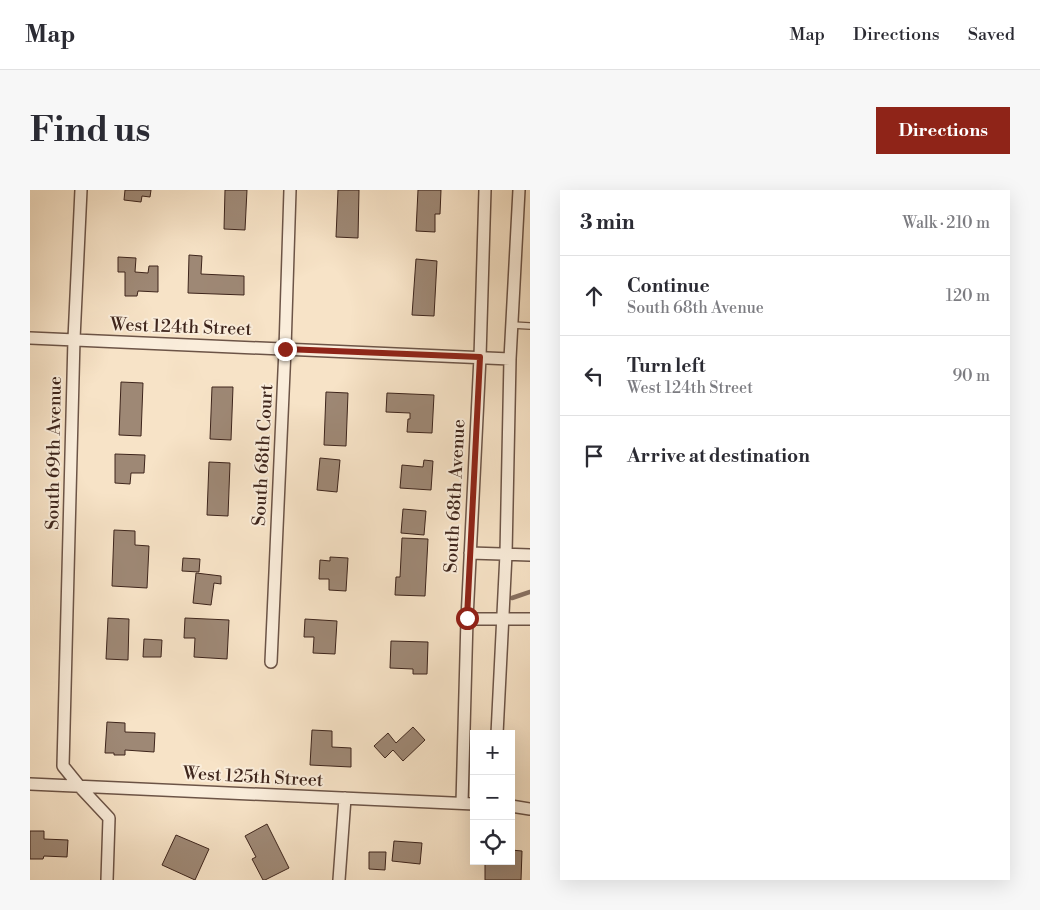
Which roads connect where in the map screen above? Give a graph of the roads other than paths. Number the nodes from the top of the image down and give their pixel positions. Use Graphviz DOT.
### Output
graph roads {
  1 [pos="81,190"];
  2 [pos="290,190"];
  3 [pos="485,190"];
  4 [pos="519,190"];
  5 [pos="512,326"];
  6 [pos="530,326"];
  7 [pos="30,338"];
  8 [pos="74,340"];
  9 [pos="285,349"];
  10 [pos="480,357"];
  11 [pos="510,359"];
  12 [pos="470,553"];
  13 [pos="506,554"];
  14 [pos="530,555"];
  15 [pos="467,618"];
  16 [pos="503,618"];
  17 [pos="530,619"];
  18 [pos="270,662"];
  19 [pos="497,730"];
  20 [pos="30,784"];
  21 [pos="80,787"];
  22 [pos="345,798"];
  23 [pos="468,804"];
  24 [pos="515,806"];
  25 [pos="530,808"];
  26 [pos="107,880"];
  27 [pos="339,880"];
  1 -- 8 [label="street, South 69th Avenue"];
  2 -- 9 [label="street, South 68th Court"];
  3 -- 10 [label="street, South 68th Avenue"];
  4 -- 5 [label="street"];
  5 -- 6 [label="lane"];
  5 -- 11 [label="street"];
  7 -- 8 [label="street, West 124th Street"];
  8 -- 9 [label="street, West 124th Street"];
  8 -- 21 [label="street, South 69th Avenue"];
  9 -- 10 [label="street, West 124th Street"];
  9 -- 18 [label="street, South 68th Court"];
  10 -- 11 [label="street, West 124th Street"];
  10 -- 12 [label="street, South 68th Avenue"];
  11 -- 13 [label="street"];
  12 -- 13 [label="street"];
  12 -- 15 [label="street, South 68th Avenue"];
  13 -- 14 [label="street"];
  13 -- 16 [label="street"];
  15 -- 16 [label="street"];
  15 -- 23 [label="street, South 68th Avenue"];
  16 -- 17 [label="street"];
  16 -- 19 [label="street"];
  20 -- 21 [label="street, West 125th Street"];
  21 -- 22 [label="street, West 125th Street"];
  21 -- 26 [label="street, South 69th Avenue"];
  22 -- 23 [label="street, West 125th Street"];
  22 -- 27 [label="street"];
  24 -- 25 [label="street"];
}
